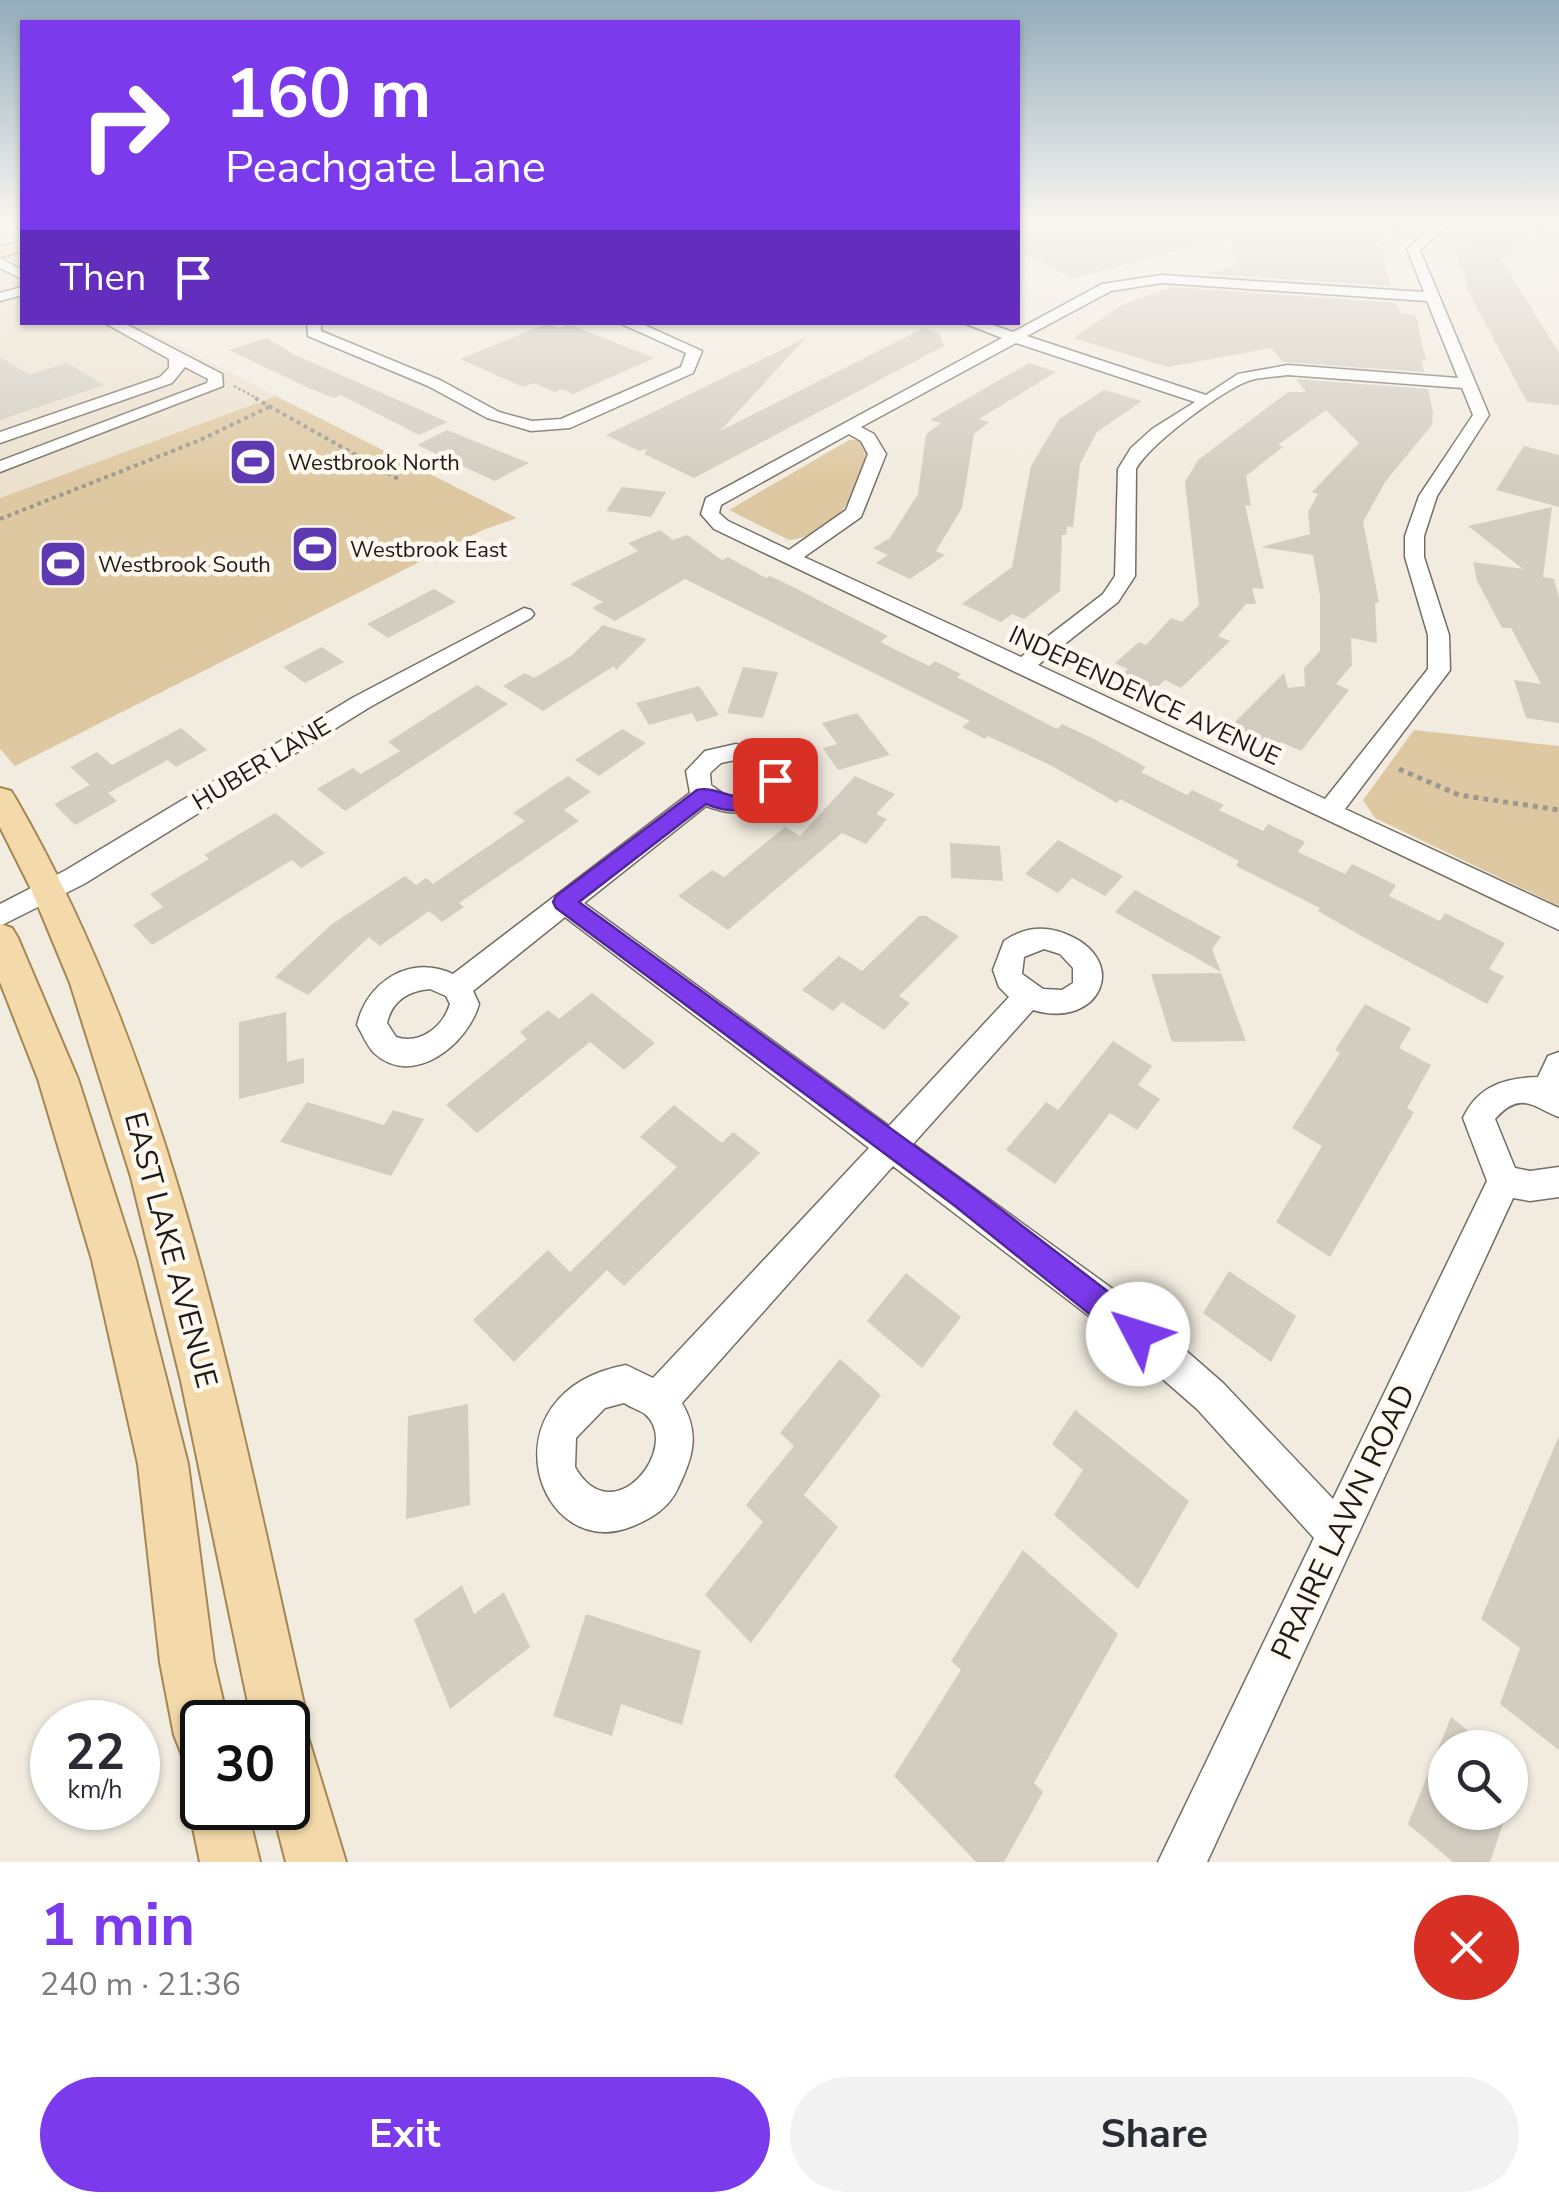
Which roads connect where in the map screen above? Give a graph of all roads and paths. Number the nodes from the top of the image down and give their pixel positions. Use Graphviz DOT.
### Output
graph roads {
  1 [pos="1064,309"];
  2 [pos="1436,309"];
  3 [pos="115,325"];
  4 [pos="314,325"];
  5 [pos="631,325"];
  6 [pos="977,325"];
  7 [pos="1012,337"];
  8 [pos="177,359"];
  9 [pos="216,376"];
  10 [pos="1469,384"];
  11 [pos="1206,400"];
  12 [pos="177,402"];
  13 [pos="271,406"];
  14 [pos="850,428"];
  15 [pos="0,438"];
  16 [pos="0,458"];
  17 [pos="0,467"];
  18 [pos="400,480"];
  19 [pos="0,519"];
  20 [pos="790,558"];
  21 [pos="524,614"];
  22 [pos="1022,667"];
  23 [pos="1399,769"];
  24 [pos="704,795"];
  25 [pos="0,799"];
  26 [pos="1559,810"];
  27 [pos="1329,812"];
  28 [pos="51,891"];
  29 [pos="564,902"];
  30 [pos="0,916"];
  31 [pos="1559,920"];
  32 [pos="0,938"];
  33 [pos="457,988"];
  34 [pos="1028,996"];
  35 [pos="1555,1086"];
  36 [pos="892,1147"];
  37 [pos="1504,1182"];
  38 [pos="1559,1182"];
  39 [pos="659,1400"];
  40 [pos="1337,1534"];
  41 [pos="194,1700"];
  42 [pos="275,1700"];
  43 [pos="223,1830"];
  44 [pos="307,1830"];
  45 [pos="230,1862"];
  46 [pos="316,1862"];
  47 [pos="1182,1862"];
  1 -- 7 [label="street"];
  2 -- 10 [label="street"];
  3 -- 8 [label="street"];
  4 -- 5 [label="street"];
  6 -- 7 [label="street"];
  7 -- 11 [label="street"];
  7 -- 14 [label="street"];
  8 -- 9 [label="street"];
  8 -- 15 [label="street"];
  9 -- 12 [label="street"];
  9 -- 13 [label="path"];
  10 -- 11 [label="street"];
  10 -- 27 [label="street"];
  11 -- 22 [label="street"];
  12 -- 16 [label="street"];
  12 -- 17 [label="street"];
  13 -- 18 [label="path"];
  13 -- 19 [label="path"];
  14 -- 20 [label="street"];
  14 -- 20 [label="street, INDEPENDENCE AVENUE"];
  20 -- 22 [label="street, INDEPENDENCE AVENUE"];
  21 -- 28 [label="street, HUBER LANE"];
  22 -- 27 [label="street, INDEPENDENCE AVENUE"];
  23 -- 26 [label="path"];
  24 -- 29 [label="street"];
  25 -- 28 [label="main road, EAST LAKE AVENUE"];
  27 -- 31 [label="street, INDEPENDENCE AVENUE"];
  28 -- 30 [label="street, HUBER LANE"];
  28 -- 42 [label="main road, EAST LAKE AVENUE"];
  29 -- 33 [label="street"];
  29 -- 36 [label="street"];
  32 -- 41 [label="main road"];
  34 -- 36 [label="street"];
  35 -- 37 [label="street"];
  36 -- 39 [label="street"];
  36 -- 40 [label="street"];
  37 -- 38 [label="street"];
  37 -- 40 [label="street, PRAIRE LAWN ROAD"];
  40 -- 47 [label="street, PRAIRE LAWN ROAD"];
  43 -- 45 [label="main road"];
  44 -- 46 [label="main road"];
}
